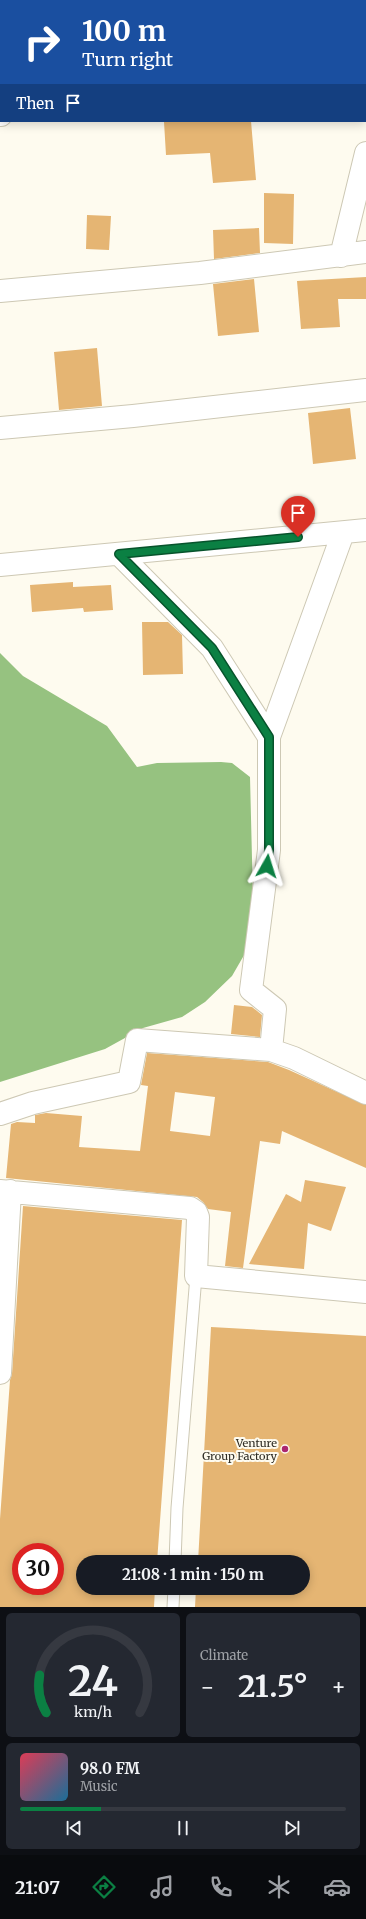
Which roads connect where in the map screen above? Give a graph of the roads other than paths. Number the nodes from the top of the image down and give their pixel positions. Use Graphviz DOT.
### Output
graph roads {
  1 [pos="366,153"];
  2 [pos="366,252"];
  3 [pos="341,256"];
  4 [pos="0,291"];
  5 [pos="366,390"];
  6 [pos="0,428"];
  7 [pos="366,530"];
  8 [pos="343,533"];
  9 [pos="119,554"];
  10 [pos="0,565"];
  11 [pos="269,737"];
  12 [pos="271,1050"];
  13 [pos="366,1093"];
  14 [pos="0,1114"];
  15 [pos="5,1191"];
  16 [pos="196,1276"];
  17 [pos="2,1289"];
  18 [pos="366,1292"];
  19 [pos="0,1373"];
  20 [pos="175,1555"];
  21 [pos="174,1595"];
  22 [pos="173,1607"];
  1 -- 3 [label="street"];
  2 -- 3 [label="street"];
  3 -- 4 [label="street"];
  5 -- 6 [label="street"];
  7 -- 8 [label="street"];
  8 -- 9 [label="street"];
  8 -- 11 [label="street"];
  9 -- 10 [label="street"];
  9 -- 11 [label="street"];
  11 -- 12 [label="street"];
  12 -- 13 [label="street"];
  12 -- 14 [label="street"];
  15 -- 16 [label="street"];
  15 -- 17 [label="street"];
  16 -- 18 [label="street"];
  16 -- 20 [label="lane"];
  17 -- 19 [label="street"];
  21 -- 22 [label="lane"];
}
